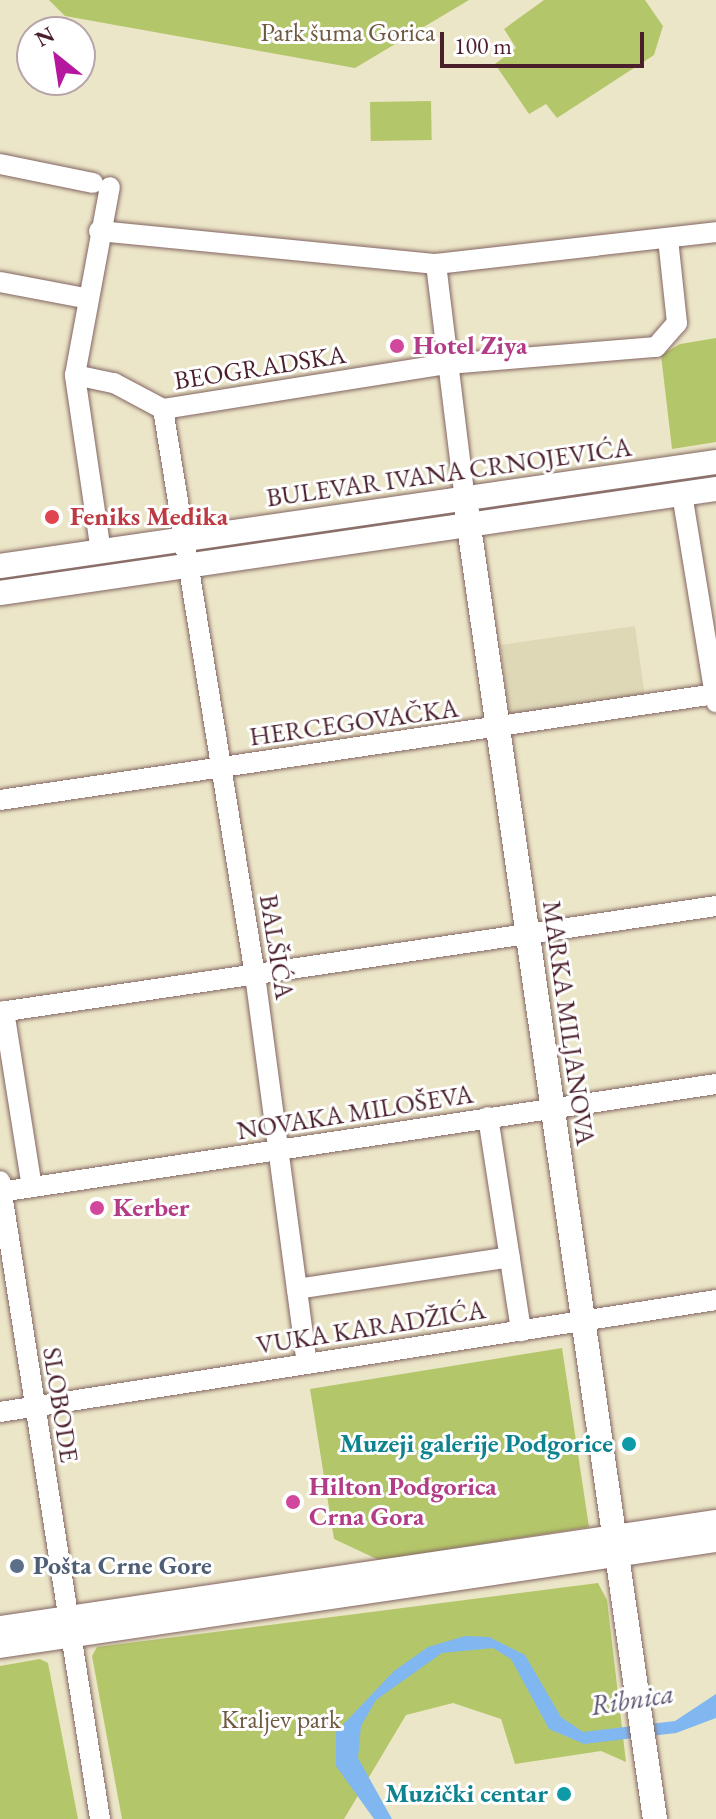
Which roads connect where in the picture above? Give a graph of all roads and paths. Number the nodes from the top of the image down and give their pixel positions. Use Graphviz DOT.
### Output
graph roads {
  1 [pos="0,164"];
  2 [pos="99,231"];
  3 [pos="716,232"];
  4 [pos="668,239"];
  5 [pos="436,264"];
  6 [pos="0,282"];
  7 [pos="85,298"];
  8 [pos="448,364"];
  9 [pos="75,375"];
  10 [pos="163,409"];
  11 [pos="716,462"];
  12 [pos="716,489"];
  13 [pos="682,494"];
  14 [pos="465,499"];
  15 [pos="469,525"];
  16 [pos="183,540"];
  17 [pos="101,552"];
  18 [pos="0,566"];
  19 [pos="187,566"];
  20 [pos="706,580"];
  21 [pos="0,593"];
  22 [pos="715,698"];
  23 [pos="495,728"];
  24 [pos="221,769"];
  25 [pos="0,800"];
  26 [pos="716,906"];
  27 [pos="529,938"];
  28 [pos="255,975"];
  29 [pos="2,1012"];
  30 [pos="716,1084"];
  31 [pos="553,1108"];
  32 [pos="488,1117"];
  33 [pos="278,1152"];
  34 [pos="32,1187"];
  35 [pos="1,1188"];
  36 [pos="510,1257"];
  37 [pos="297,1289"];
  38 [pos="716,1300"];
  39 [pos="582,1321"];
  40 [pos="521,1331"];
  41 [pos="307,1364"];
  42 [pos="35,1406"];
  43 [pos="0,1412"];
  44 [pos="707,1532"];
  45 [pos="616,1545"];
  46 [pos="0,1628"];
  47 [pos="66,1628"];
  48 [pos="0,1646"];
  49 [pos="654,1809"];
  50 [pos="100,1814"];
  1 -- 2 [label="street"];
  2 -- 5 [label="street"];
  2 -- 7 [label="street"];
  3 -- 4 [label="street"];
  4 -- 5 [label="street"];
  4 -- 8 [label="street, BEOGRADSKA"];
  5 -- 8 [label="street"];
  6 -- 7 [label="street"];
  7 -- 9 [label="street"];
  8 -- 10 [label="street, BEOGRADSKA"];
  8 -- 14 [label="street"];
  9 -- 10 [label="street"];
  9 -- 17 [label="street"];
  10 -- 16 [label="street, BEOGRADSKA"];
  11 -- 14 [label="main road, BULEVAR IVANA CRNOJEVIĆA"];
  12 -- 13 [label="main road, BULEVAR IVANA CRNOJEVIĆA"];
  13 -- 15 [label="main road, BULEVAR IVANA CRNOJEVIĆA"];
  13 -- 20 [label="street"];
  14 -- 15 [label="main road, MARKA MILJANOVA"];
  14 -- 16 [label="main road, BULEVAR IVANA CRNOJEVIĆA"];
  15 -- 19 [label="main road, BULEVAR IVANA CRNOJEVIĆA"];
  15 -- 23 [label="main road, MARKA MILJANOVA"];
  16 -- 17 [label="main road, BULEVAR IVANA CRNOJEVIĆA"];
  16 -- 19 [label="street, BALŠIĆA"];
  17 -- 18 [label="main road, BULEVAR IVANA CRNOJEVIĆA"];
  19 -- 21 [label="main road, BULEVAR IVANA CRNOJEVIĆA"];
  19 -- 24 [label="street, BALŠIĆA"];
  20 -- 22 [label="street"];
  22 -- 23 [label="street, HERCEGOVAČKA"];
  23 -- 24 [label="street, HERCEGOVAČKA"];
  23 -- 27 [label="main road, MARKA MILJANOVA"];
  24 -- 25 [label="street, HERCEGOVAČKA"];
  24 -- 28 [label="street, BALŠIĆA"];
  26 -- 27 [label="street"];
  27 -- 28 [label="street"];
  27 -- 31 [label="main road, MARKA MILJANOVA"];
  28 -- 29 [label="street"];
  28 -- 33 [label="street, BALŠIĆA"];
  29 -- 34 [label="street"];
  30 -- 31 [label="street, NOVAKA MILOŠEVA"];
  31 -- 32 [label="street, NOVAKA MILOŠEVA"];
  31 -- 39 [label="main road, MARKA MILJANOVA"];
  32 -- 33 [label="street, NOVAKA MILOŠEVA"];
  32 -- 36 [label="street"];
  33 -- 34 [label="street, NOVAKA MILOŠEVA"];
  33 -- 37 [label="street, BALŠIĆA"];
  34 -- 35 [label="street, NOVAKA MILOŠEVA"];
  35 -- 42 [label="street, SLOBODE"];
  36 -- 37 [label="street"];
  36 -- 40 [label="street"];
  37 -- 41 [label="street, BALŠIĆA"];
  38 -- 39 [label="street, VUKA KARADŽIĆA"];
  39 -- 40 [label="street, VUKA KARADŽIĆA"];
  39 -- 45 [label="main road, MARKA MILJANOVA"];
  40 -- 41 [label="street, VUKA KARADŽIĆA"];
  41 -- 42 [label="street, VUKA KARADŽIĆA"];
  42 -- 43 [label="street, VUKA KARADŽIĆA"];
  42 -- 47 [label="street, SLOBODE"];
  44 -- 45 [label="main road"];
  45 -- 47 [label="main road"];
  45 -- 49 [label="main road, MARKA MILJANOVA"];
  46 -- 47 [label="main road"];
  47 -- 48 [label="main road"];
  47 -- 50 [label="street, SLOBODE"];
}
